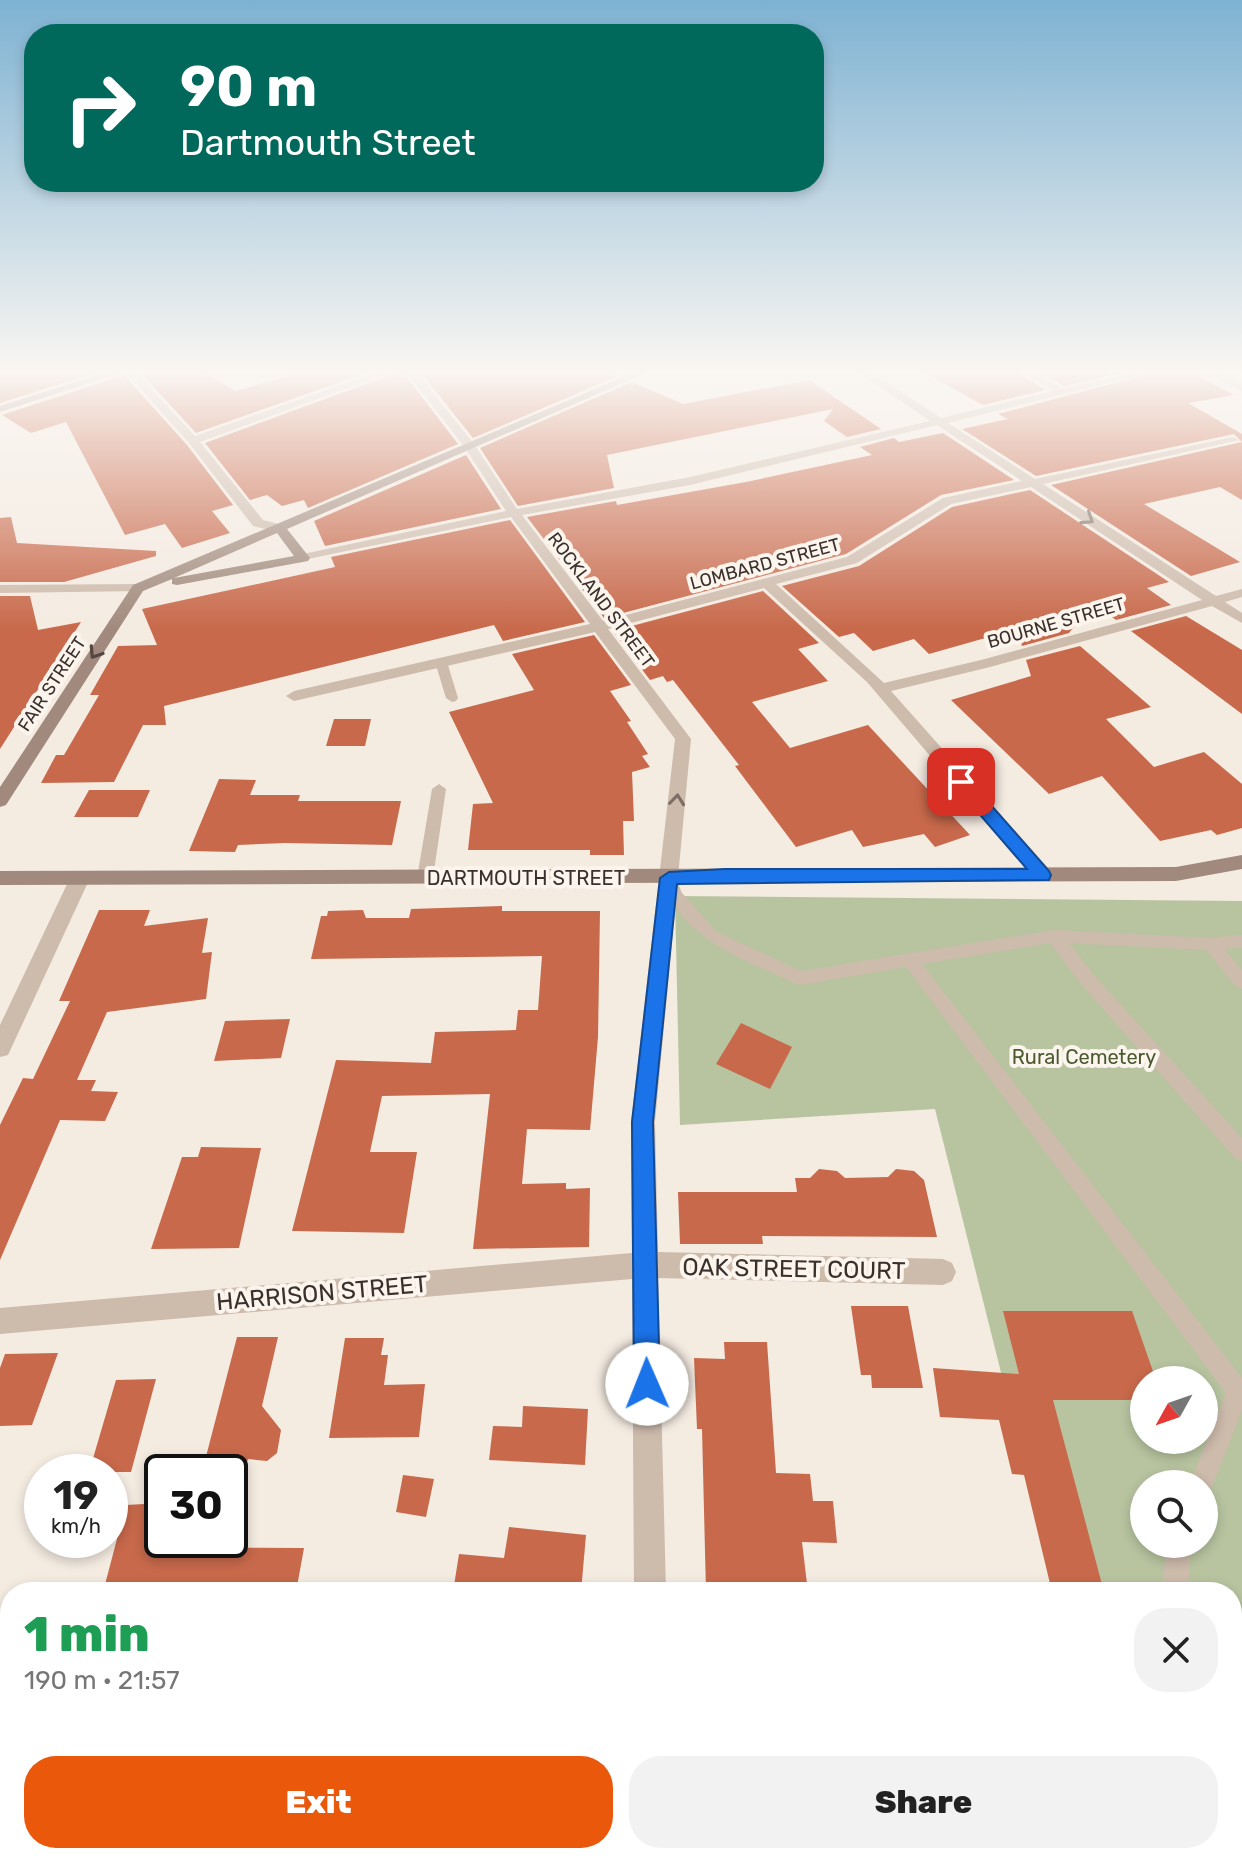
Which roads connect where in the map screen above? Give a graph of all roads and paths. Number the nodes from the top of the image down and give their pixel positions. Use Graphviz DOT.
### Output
graph roads {
  1 [pos="205,456"];
  2 [pos="447,456"];
  3 [pos="477,456"];
  4 [pos="798,456"];
  5 [pos="990,456"];
  6 [pos="1161,456"];
  7 [pos="1033,484"];
  8 [pos="514,513"];
  9 [pos="281,529"];
  10 [pos="303,558"];
  11 [pos="767,583"];
  12 [pos="138,588"];
  13 [pos="0,589"];
  14 [pos="1242,593"];
  15 [pos="1214,600"];
  16 [pos="1242,619"];
  17 [pos="598,627"];
  18 [pos="441,662"];
  19 [pos="880,689"];
  20 [pos="294,696"];
  21 [pos="452,698"];
  22 [pos="439,789"];
  23 [pos="0,801"];
  24 [pos="1242,862"];
  25 [pos="1043,875"];
  26 [pos="0,878"];
  27 [pos="80,878"];
  28 [pos="425,878"];
  29 [pos="669,878"];
  30 [pos="1054,936"];
  31 [pos="1242,941"];
  32 [pos="1210,944"];
  33 [pos="911,962"];
  34 [pos="1242,982"];
  35 [pos="0,1048"];
  36 [pos="1242,1152"];
  37 [pos="645,1265"];
  38 [pos="943,1272"];
  39 [pos="0,1321"];
  40 [pos="1241,1392"];
  41 [pos="1208,1470"];
  42 [pos="1178,1558"];
  43 [pos="650,1582"];
  44 [pos="1176,1582"];
  1 -- 9 [label="street"];
  2 -- 9 [label="street"];
  3 -- 8 [label="street, ROCKLAND STREET"];
  4 -- 8 [label="street"];
  5 -- 7 [label="street"];
  6 -- 7 [label="street, LOMBARD STREET"];
  7 -- 11 [label="street, LOMBARD STREET"];
  7 -- 15 [label="street, one-way"];
  8 -- 10 [label="street"];
  8 -- 17 [label="street, ROCKLAND STREET"];
  9 -- 10 [label="street"];
  9 -- 12 [label="street"];
  10 -- 12 [label="street"];
  11 -- 17 [label="street, LOMBARD STREET"];
  11 -- 19 [label="street"];
  12 -- 13 [label="street"];
  12 -- 23 [label="street, FAIR STREET, one-way"];
  14 -- 15 [label="street, BOURNE STREET"];
  15 -- 16 [label="street"];
  15 -- 19 [label="street, BOURNE STREET"];
  17 -- 18 [label="street, LOMBARD STREET"];
  29 -- 17 [label="street, ROCKLAND STREET, one-way"];
  18 -- 20 [label="street, LOMBARD STREET"];
  18 -- 21 [label="lane"];
  19 -- 25 [label="street"];
  22 -- 28 [label="lane"];
  24 -- 25 [label="street, DARTMOUTH STREET"];
  25 -- 29 [label="street, DARTMOUTH STREET"];
  26 -- 27 [label="street, DARTMOUTH STREET"];
  27 -- 28 [label="street, DARTMOUTH STREET"];
  27 -- 35 [label="street"];
  28 -- 29 [label="street, DARTMOUTH STREET"];
  29 -- 33 [label="lane"];
  29 -- 37 [label="street, ROCKLAND STREET"];
  30 -- 32 [label="lane"];
  30 -- 33 [label="lane"];
  30 -- 36 [label="lane"];
  31 -- 32 [label="lane"];
  32 -- 34 [label="lane"];
  33 -- 40 [label="lane"];
  37 -- 38 [label="street, OAK STREET COURT"];
  37 -- 39 [label="street, HARRISON STREET"];
  37 -- 43 [label="street, ROCKLAND STREET"];
  40 -- 41 [label="lane"];
  42 -- 44 [label="lane"];
}
